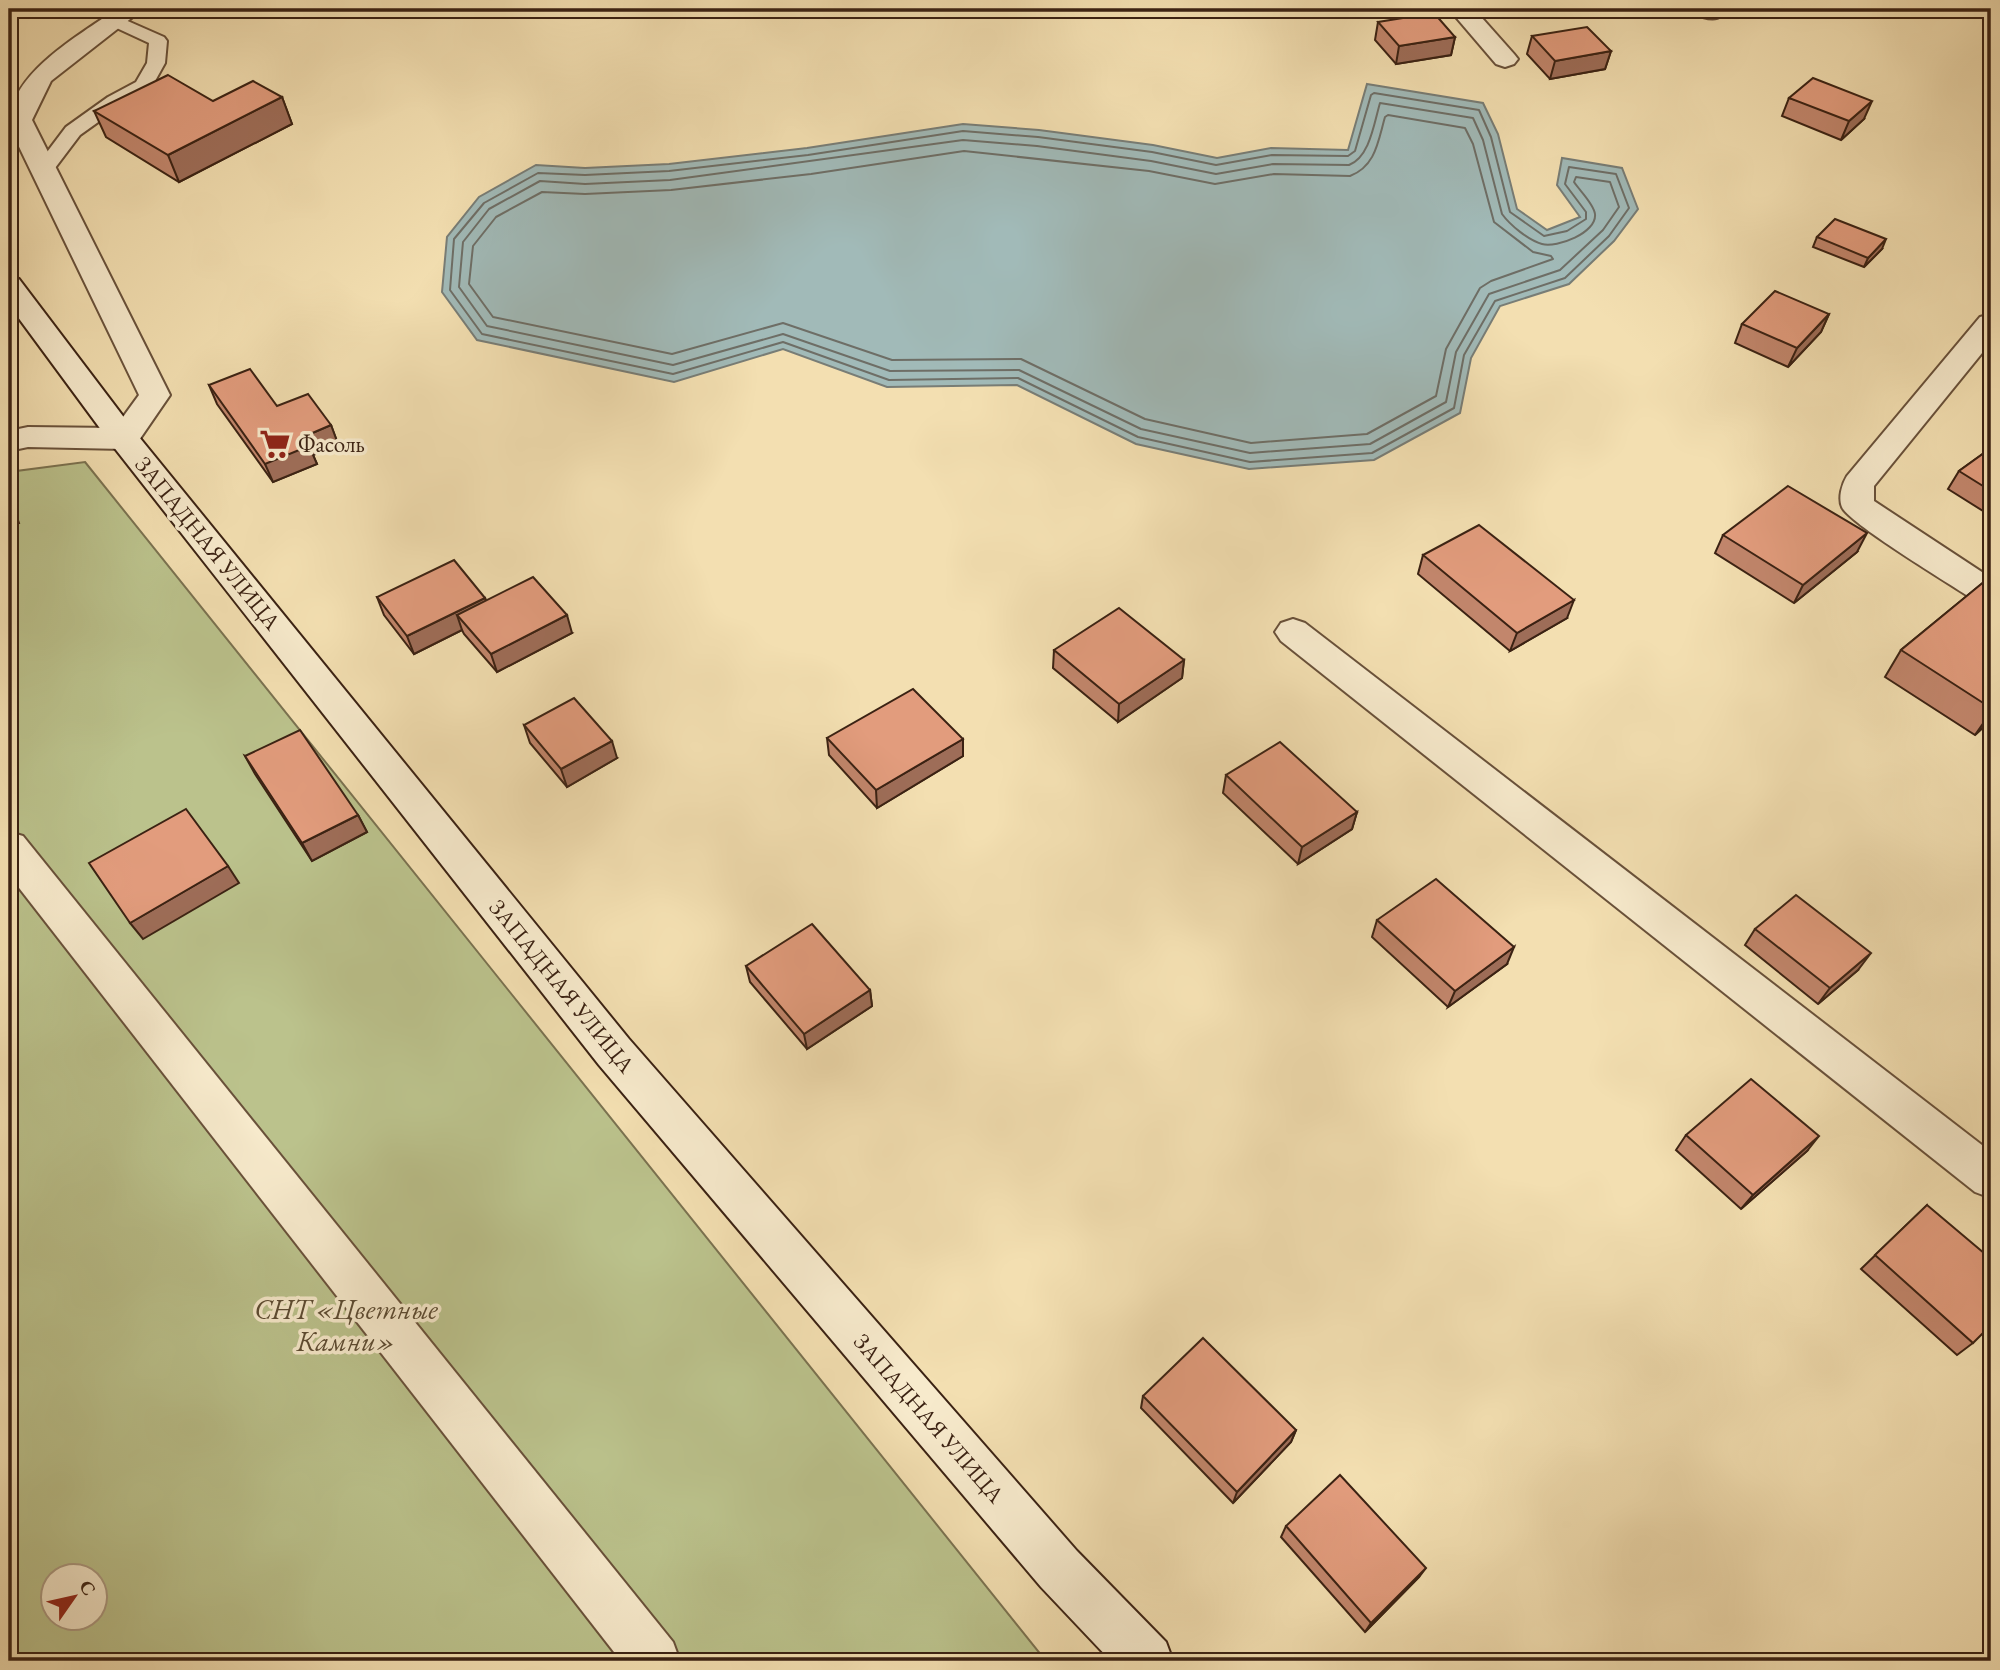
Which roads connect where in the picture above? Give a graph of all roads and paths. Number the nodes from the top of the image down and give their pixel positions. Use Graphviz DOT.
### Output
graph roads {
  1 [pos="1461,9"];
  2 [pos="122,14"];
  3 [pos="1505,59"];
  4 [pos="45,168"];
  5 [pos="9,285"];
  6 [pos="1991,323"];
  7 [pos="124,439"];
  8 [pos="9,441"];
  9 [pos="1991,594"];
  10 [pos="1293,632"];
  11 [pos="9,847"];
  12 [pos="1991,1178"];
  13 [pos="654,1661"];
  14 [pos="1147,1661"];
  1 -- 3 [label="street"];
  2 -- 4 [label="street"];
  2 -- 4 [label="lane"];
  4 -- 7 [label="street"];
  5 -- 7 [label="street, ЗАПАДНАЯ УЛИЦА"];
  6 -- 9 [label="street"];
  7 -- 8 [label="street"];
  7 -- 14 [label="street, ЗАПАДНАЯ УЛИЦА"];
  10 -- 12 [label="street"];
  11 -- 13 [label="street"];
}
